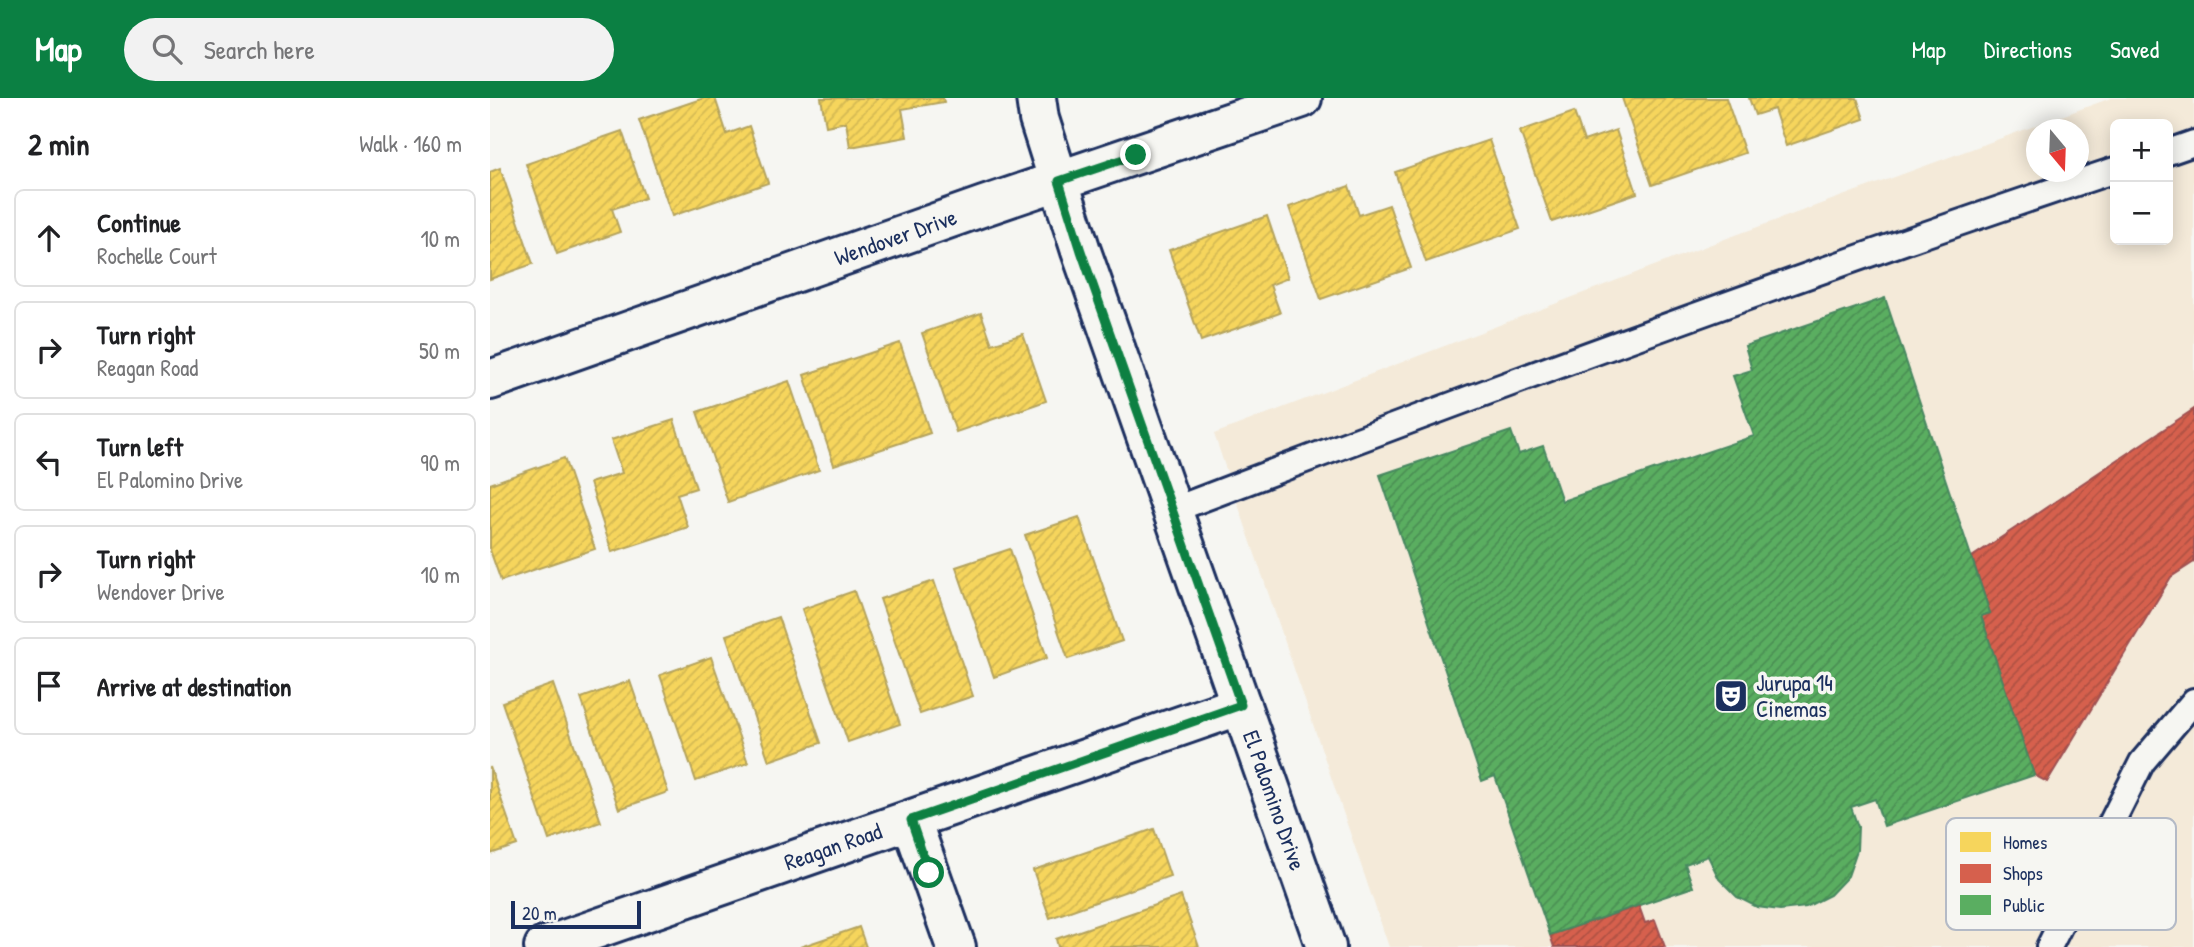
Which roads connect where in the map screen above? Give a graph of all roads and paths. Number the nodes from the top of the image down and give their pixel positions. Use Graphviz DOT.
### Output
graph roads {
  1 [pos="1036,98"];
  2 [pos="1302,98"];
  3 [pos="2194,143"];
  4 [pos="2173,150"];
  5 [pos="2110,172"];
  6 [pos="1059,181"];
  7 [pos="490,380"];
  8 [pos="1173,510"];
  9 [pos="2193,703"];
  10 [pos="1241,705"];
  11 [pos="2114,818"];
  12 [pos="911,820"];
  13 [pos="2058,930"];
  14 [pos="544,947"];
  15 [pos="956,947"];
  16 [pos="1326,947"];
  17 [pos="2049,947"];
  1 -- 6 [label="street, El Palomino Drive"];
  2 -- 6 [label="street, Wendover Drive"];
  3 -- 4 [label="lane"];
  5 -- 8 [label="lane"];
  6 -- 7 [label="street, Wendover Drive"];
  6 -- 8 [label="street, El Palomino Drive"];
  8 -- 10 [label="street, El Palomino Drive"];
  9 -- 11 [label="lane"];
  10 -- 12 [label="street, Reagan Road"];
  10 -- 16 [label="street, El Palomino Drive"];
  12 -- 14 [label="street, Reagan Road"];
  12 -- 15 [label="street"];
  13 -- 17 [label="lane"];
}
